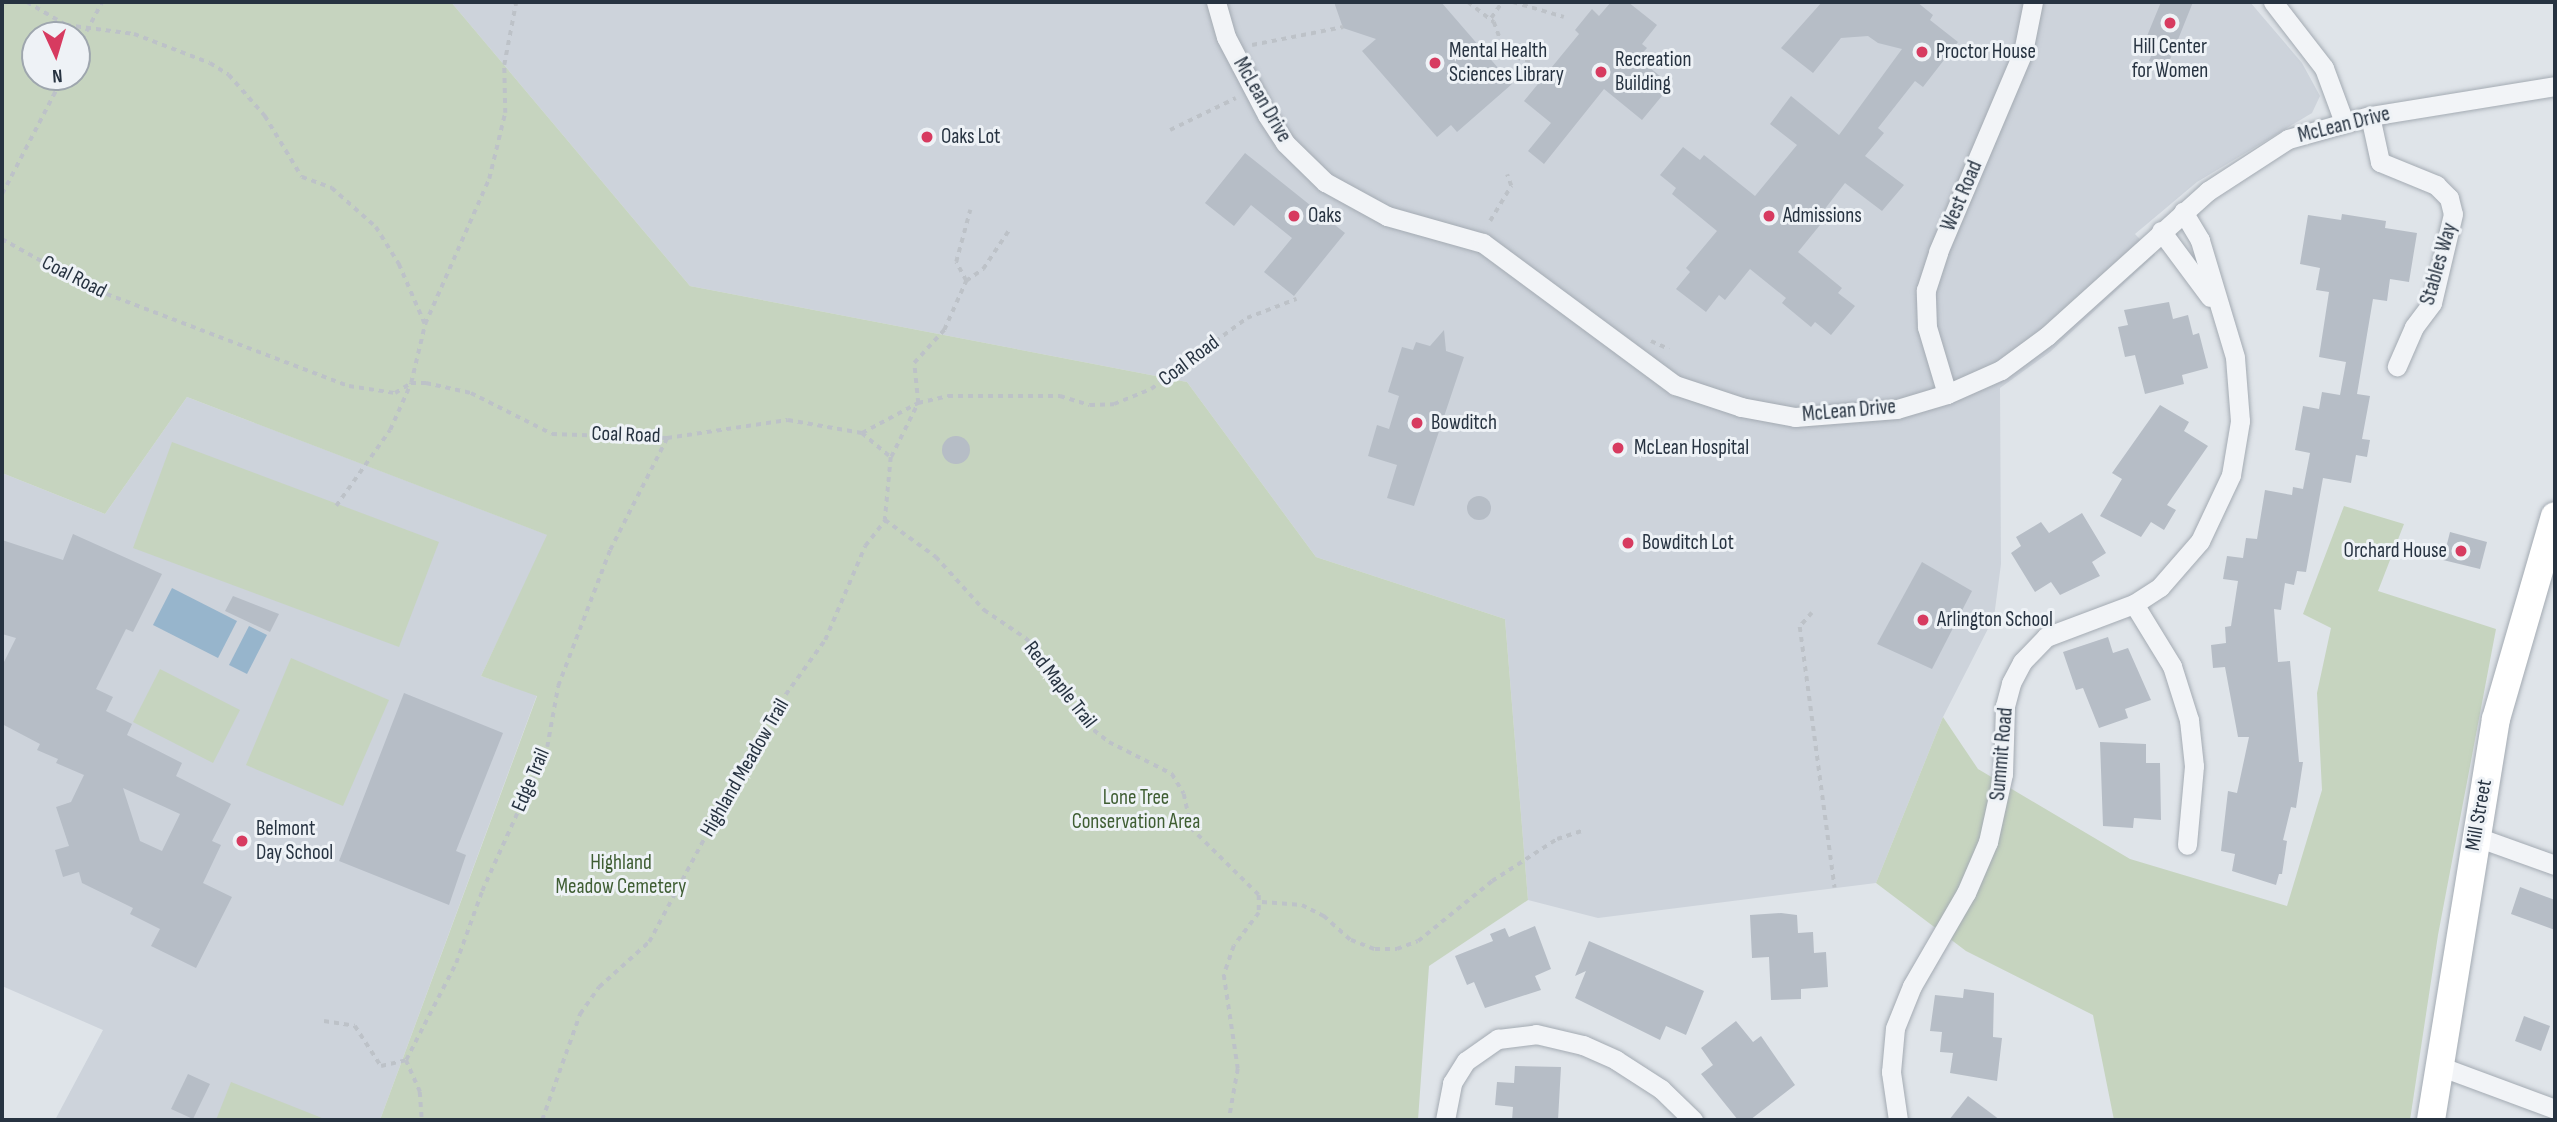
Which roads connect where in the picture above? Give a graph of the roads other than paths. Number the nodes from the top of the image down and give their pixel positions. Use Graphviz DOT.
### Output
graph roads {
  1 [pos="1216,2"];
  2 [pos="2033,2"];
  3 [pos="2273,2"];
  4 [pos="2555,86"];
  5 [pos="2370,116"];
  6 [pos="2344,122"];
  7 [pos="2183,212"];
  8 [pos="2161,231"];
  9 [pos="2219,310"];
  10 [pos="2398,366"];
  11 [pos="1947,394"];
  12 [pos="2555,516"];
  13 [pos="2550,551"];
  14 [pos="2134,604"];
  15 [pos="2474,835"];
  16 [pos="2187,845"];
  17 [pos="2555,865"];
  18 [pos="2438,1066"];
  19 [pos="2555,1109"];
  20 [pos="1445,1120"];
  21 [pos="1693,1120"];
  22 [pos="1898,1120"];
  23 [pos="2431,1120"];
  1 -- 11 [label="street, McLean Drive"];
  2 -- 11 [label="street, West Road"];
  3 -- 6 [label="street"];
  4 -- 5 [label="street, McLean Drive"];
  5 -- 6 [label="street, McLean Drive"];
  5 -- 10 [label="street, Stables Way"];
  6 -- 7 [label="street, McLean Drive"];
  7 -- 8 [label="street, McLean Drive"];
  7 -- 9 [label="street, Summit Road"];
  8 -- 9 [label="street, Summit Road"];
  8 -- 11 [label="street, McLean Drive"];
  9 -- 14 [label="street, Summit Road"];
  12 -- 13 [label="main road, Mill Street"];
  13 -- 15 [label="main road, Mill Street"];
  14 -- 16 [label="street"];
  14 -- 22 [label="street, Summit Road"];
  15 -- 17 [label="street"];
  15 -- 18 [label="main road, Mill Street"];
  18 -- 19 [label="street"];
  18 -- 23 [label="main road, Mill Street"];
  20 -- 21 [label="street"];
}
